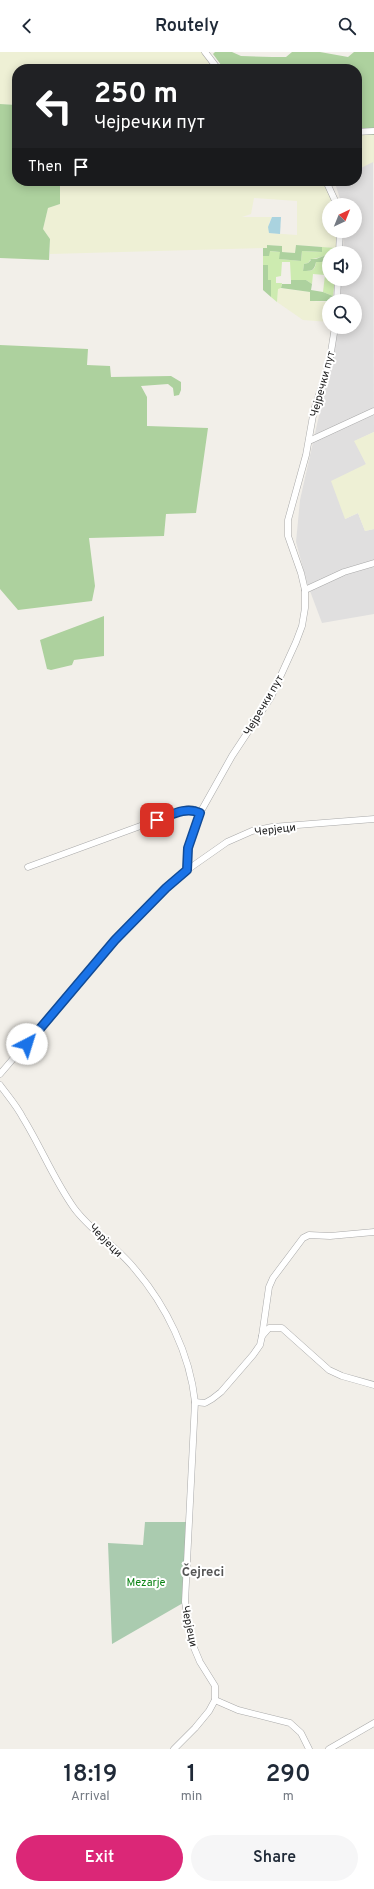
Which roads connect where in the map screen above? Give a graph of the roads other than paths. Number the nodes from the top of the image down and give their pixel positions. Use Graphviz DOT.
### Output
graph roads {
  1 [pos="206,53"];
  2 [pos="214,64"];
  3 [pos="374,131"];
  4 [pos="362,132"];
  5 [pos="328,186"];
  6 [pos="334,198"];
  7 [pos="334,334"];
  8 [pos="374,411"];
  9 [pos="309,441"];
  10 [pos="374,563"];
  11 [pos="304,590"];
  12 [pos="200,813"];
  13 [pos="374,819"];
  14 [pos="28,867"];
  15 [pos="187,870"];
  16 [pos="0,1074"];
  17 [pos="0,1085"];
  18 [pos="374,1232"];
  19 [pos="262,1336"];
  20 [pos="374,1385"];
  21 [pos="195,1402"];
  22 [pos="215,1700"];
  23 [pos="374,1723"];
  24 [pos="174,1749"];
  25 [pos="309,1749"];
  26 [pos="329,1749"];
  1 -- 2 [label="street"];
  3 -- 4 [label="street"];
  5 -- 6 [label="street"];
  7 -- 9 [label="street, Чејречки пут"];
  8 -- 9 [label="street, Чејречки пут"];
  9 -- 11 [label="street, Чејречки пут"];
  10 -- 11 [label="street"];
  11 -- 12 [label="street, Чејречки пут"];
  12 -- 14 [label="street"];
  12 -- 15 [label="street, Чејречки пут"];
  13 -- 15 [label="street, Черјеци"];
  15 -- 16 [label="street"];
  17 -- 21 [label="street, Черјеци"];
  18 -- 19 [label="street"];
  19 -- 20 [label="street"];
  19 -- 21 [label="street"];
  21 -- 22 [label="street, Черјеци"];
  22 -- 24 [label="street"];
  22 -- 25 [label="street"];
  23 -- 26 [label="street"];
}
